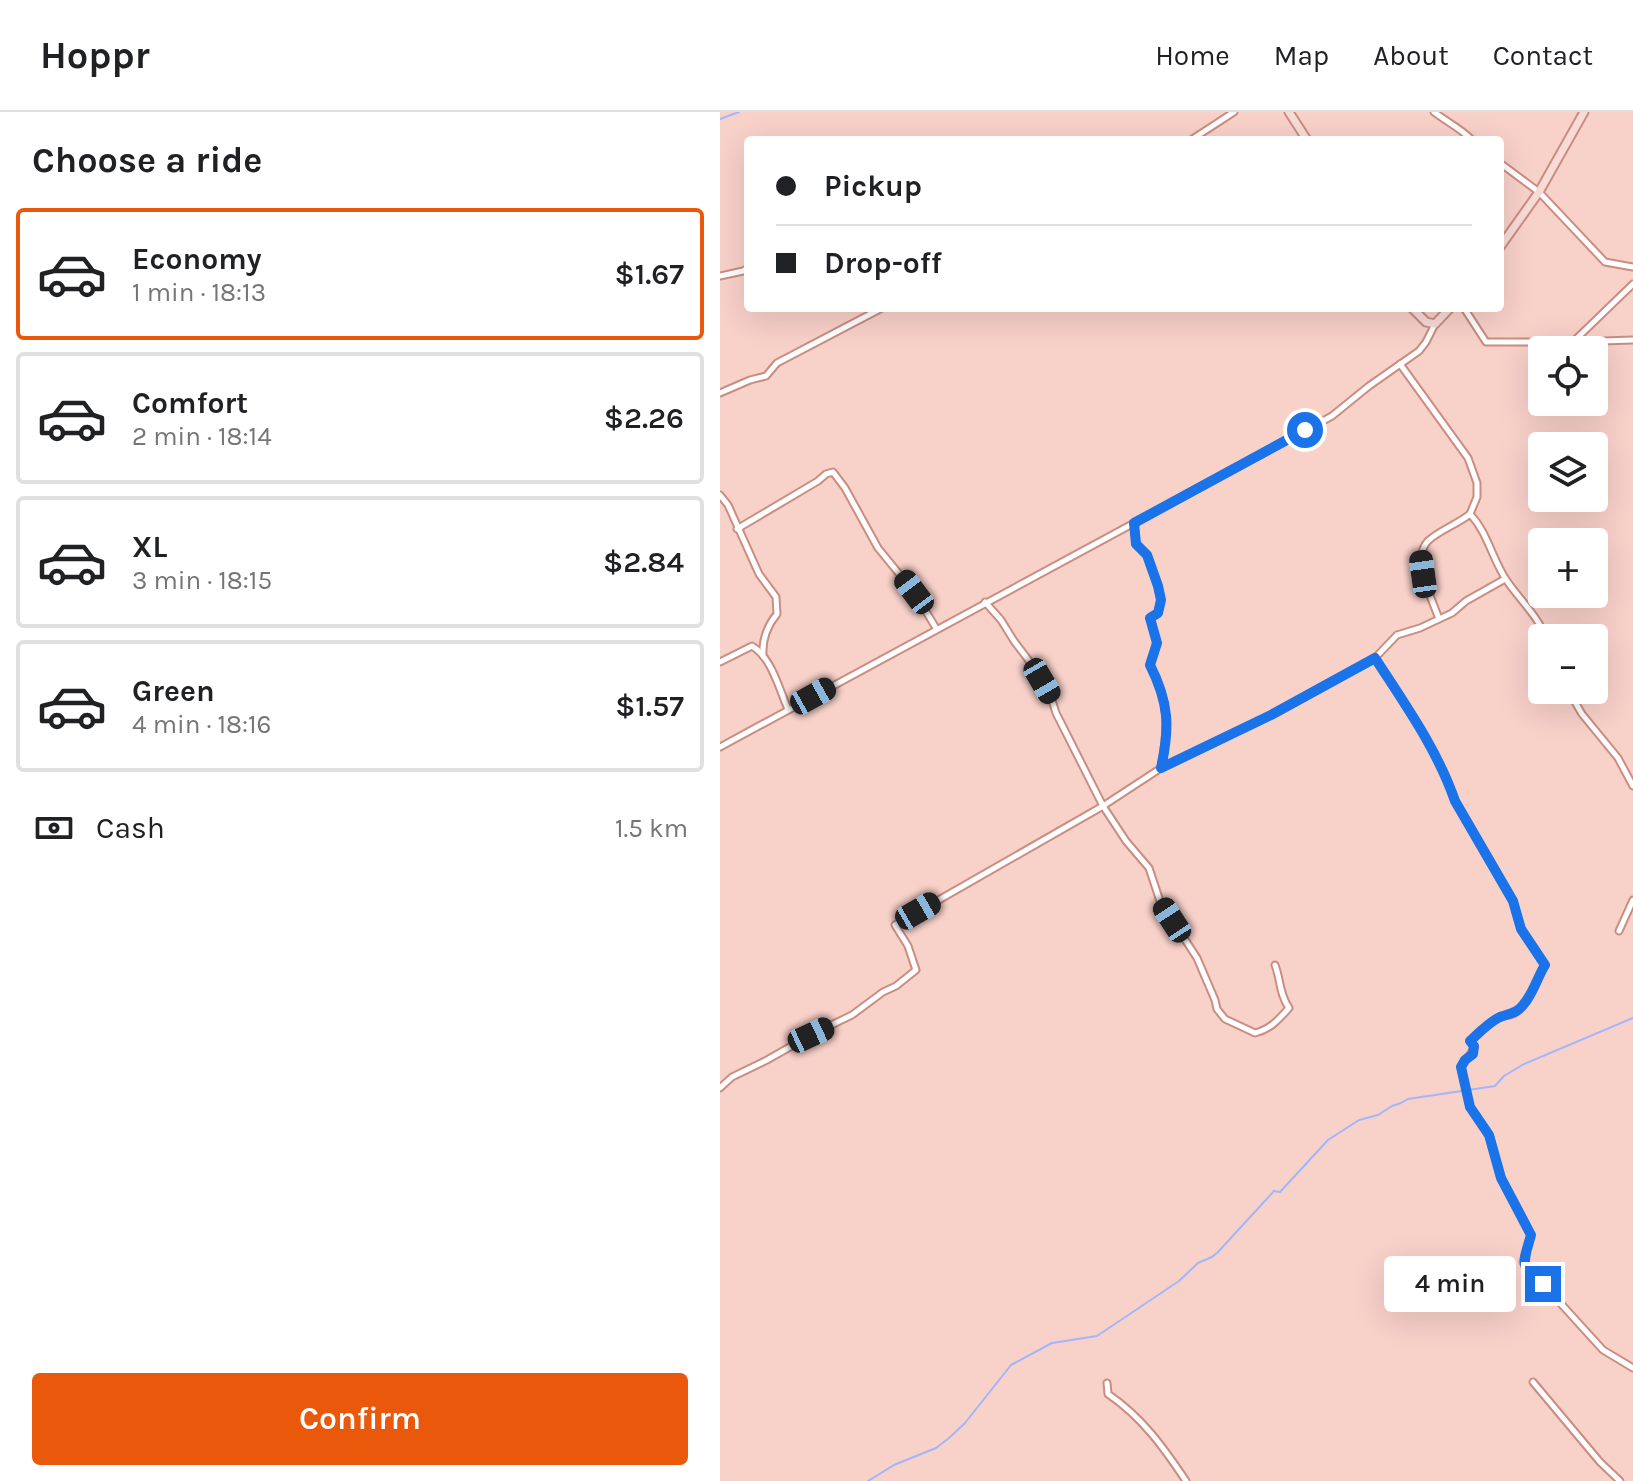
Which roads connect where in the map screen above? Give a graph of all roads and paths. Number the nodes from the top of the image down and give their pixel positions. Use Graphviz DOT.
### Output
graph roads {
  1 [pos="1234,112"];
  2 [pos="1289,112"];
  3 [pos="1434,112"];
  4 [pos="1584,112"];
  5 [pos="1197,136"];
  6 [pos="1304,136"];
  7 [pos="1468,136"];
  8 [pos="1504,166"];
  9 [pos="1539,192"];
  10 [pos="1504,241"];
  11 [pos="1633,267"];
  12 [pos="744,270"];
  13 [pos="720,276"];
  14 [pos="1633,284"];
  15 [pos="874,312"];
  16 [pos="1416,312"];
  17 [pos="1446,312"];
  18 [pos="1467,312"];
  19 [pos="1435,324"];
  20 [pos="1578,336"];
  21 [pos="1633,340"];
  22 [pos="1608,341"];
  23 [pos="1528,342"];
  24 [pos="1400,364"];
  25 [pos="721,390"];
  26 [pos="720,495"];
  27 [pos="1470,514"];
  28 [pos="1134,523"];
  29 [pos="737,529"];
  30 [pos="1505,579"];
  31 [pos="985,602"];
  32 [pos="1439,619"];
  33 [pos="1540,624"];
  34 [pos="936,628"];
  35 [pos="763,656"];
  36 [pos="1375,658"];
  37 [pos="720,662"];
  38 [pos="1576,704"];
  39 [pos="788,709"];
  40 [pos="720,747"];
  41 [pos="1161,768"];
  42 [pos="1633,786"];
  43 [pos="1103,806"];
  44 [pos="1633,900"];
  45 [pos="1619,931"];
  46 [pos="1275,965"];
  47 [pos="720,1088"];
  48 [pos="1633,1368"];
  49 [pos="1533,1382"];
  50 [pos="1107,1383"];
  51 [pos="1186,1481"];
  52 [pos="1620,1481"];
  1 -- 5 [label="street"];
  2 -- 6 [label="street"];
  3 -- 7 [label="street"];
  4 -- 9 [label="street"];
  8 -- 9 [label="street"];
  9 -- 10 [label="street"];
  9 -- 11 [label="street"];
  12 -- 13 [label="street"];
  14 -- 20 [label="street"];
  15 -- 25 [label="street"];
  16 -- 19 [label="street"];
  17 -- 19 [label="street"];
  18 -- 23 [label="street"];
  19 -- 24 [label="street"];
  21 -- 22 [label="street"];
  24 -- 27 [label="street"];
  24 -- 28 [label="street"];
  26 -- 29 [label="street"];
  27 -- 30 [label="street"];
  27 -- 32 [label="street"];
  28 -- 31 [label="street"];
  28 -- 41 [label="street"];
  29 -- 34 [label="street"];
  29 -- 35 [label="street"];
  30 -- 32 [label="street"];
  30 -- 33 [label="street"];
  31 -- 34 [label="street"];
  31 -- 43 [label="street"];
  32 -- 36 [label="street"];
  34 -- 39 [label="street"];
  35 -- 37 [label="street"];
  35 -- 39 [label="street"];
  36 -- 41 [label="street"];
  36 -- 48 [label="street"];
  38 -- 42 [label="street"];
  39 -- 40 [label="street"];
  41 -- 43 [label="street"];
  43 -- 46 [label="street"];
  43 -- 47 [label="street"];
  44 -- 45 [label="street"];
  49 -- 52 [label="street"];
  50 -- 51 [label="street"];
}
